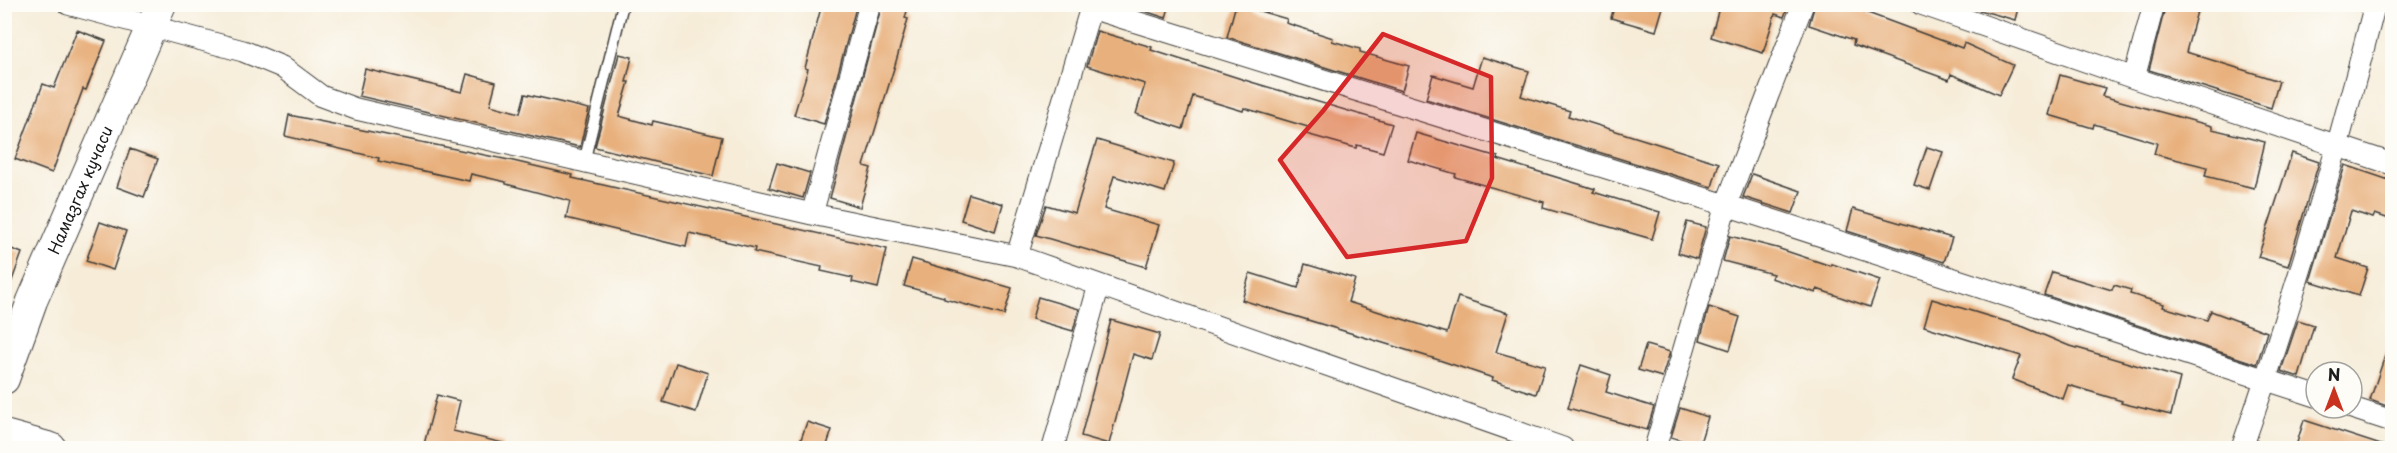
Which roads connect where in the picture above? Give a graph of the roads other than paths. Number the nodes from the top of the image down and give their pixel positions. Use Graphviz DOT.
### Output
graph roads {
  1 [pos="68,4"];
  2 [pos="623,4"];
  3 [pos="870,4"];
  4 [pos="1803,4"];
  5 [pos="1921,4"];
  6 [pos="2154,4"];
  7 [pos="2375,4"];
  8 [pos="1091,6"];
  9 [pos="156,15"];
  10 [pos="2134,78"];
  11 [pos="2338,147"];
  12 [pos="584,162"];
  13 [pos="2392,164"];
  14 [pos="1726,205"];
  15 [pos="812,214"];
  16 [pos="1017,256"];
  17 [pos="1099,285"];
  18 [pos="4,379"];
  19 [pos="2266,380"];
  20 [pos="2304,392"];
  21 [pos="2364,412"];
  22 [pos="2392,422"];
  23 [pos="4,435"];
  24 [pos="51,448"];
  25 [pos="1053,448"];
  26 [pos="1563,448"];
  27 [pos="1655,448"];
  28 [pos="2242,448"];
  1 -- 9 [label="street"];
  2 -- 12 [label="lane"];
  3 -- 15 [label="street"];
  4 -- 14 [label="street"];
  5 -- 10 [label="street"];
  6 -- 10 [label="street"];
  7 -- 11 [label="street"];
  8 -- 14 [label="street"];
  8 -- 16 [label="street"];
  9 -- 12 [label="street"];
  9 -- 18 [label="street, Намазгах кучаси"];
  10 -- 11 [label="street"];
  11 -- 13 [label="street"];
  11 -- 19 [label="street"];
  12 -- 15 [label="street"];
  14 -- 19 [label="street"];
  14 -- 27 [label="street"];
  15 -- 16 [label="street"];
  16 -- 17 [label="street"];
  17 -- 25 [label="street"];
  17 -- 26 [label="street"];
  19 -- 20 [label="street"];
  19 -- 28 [label="street"];
  21 -- 22 [label="street"];
  23 -- 24 [label="street"];
}
